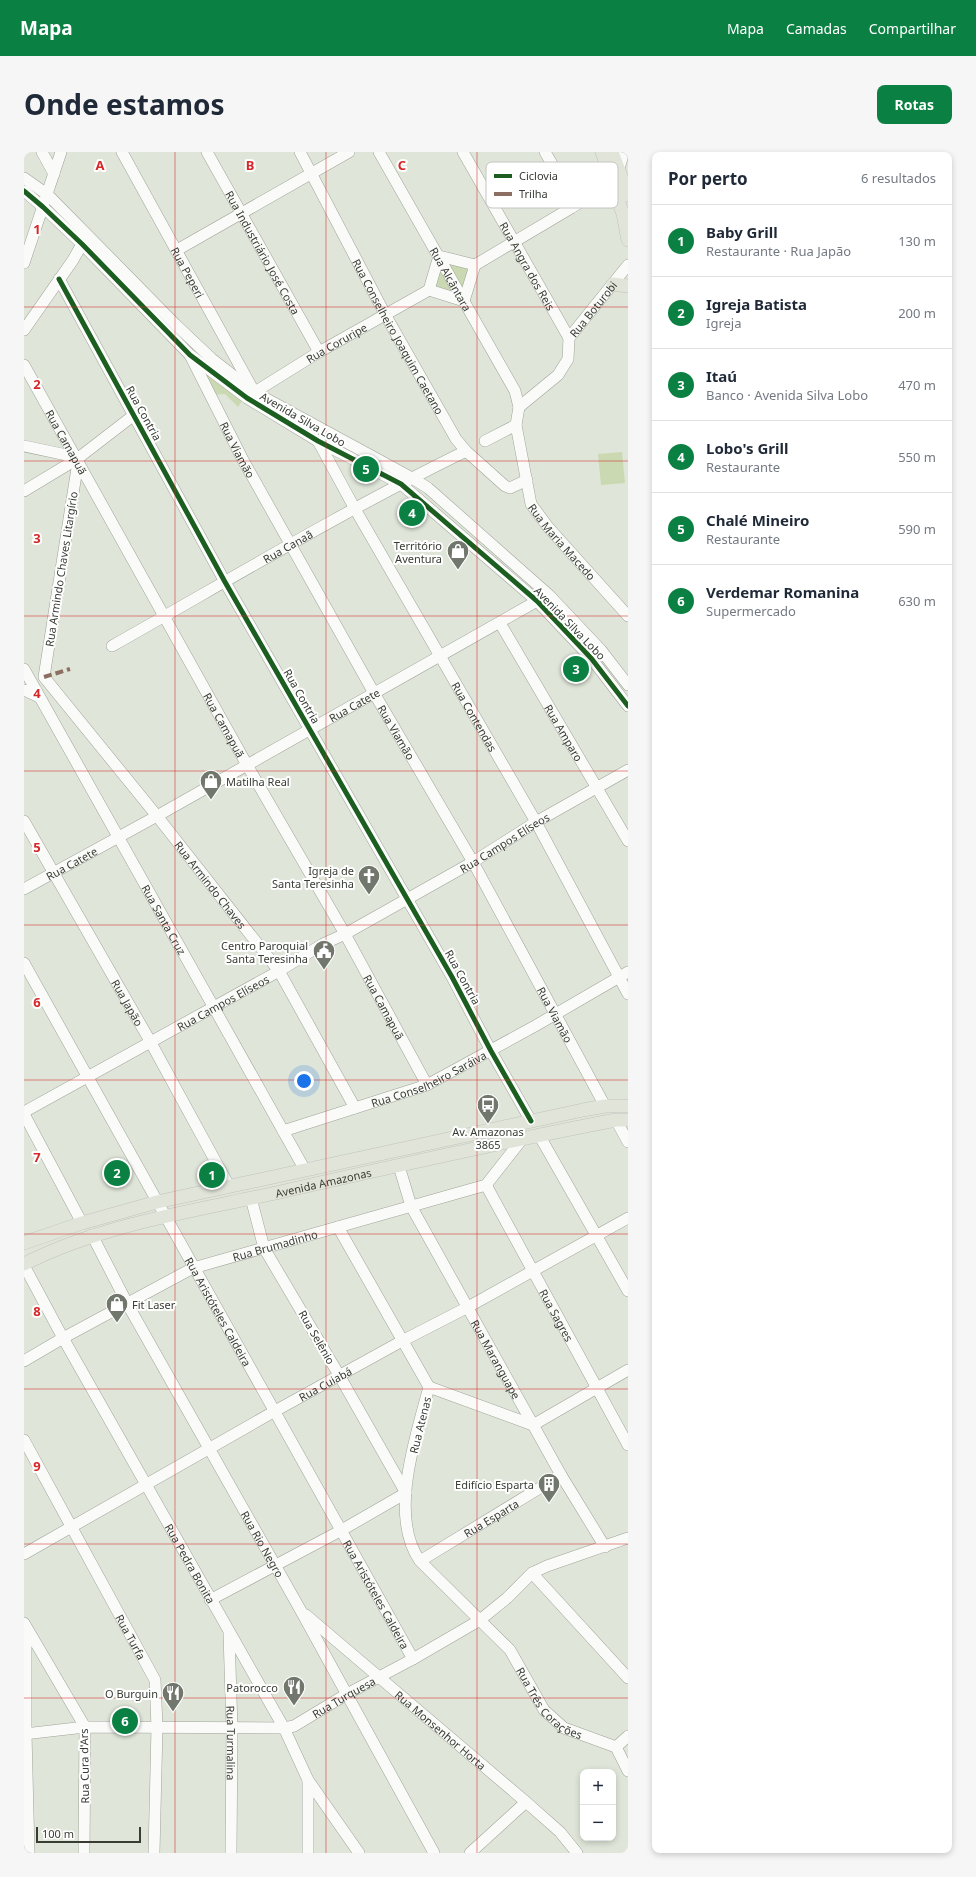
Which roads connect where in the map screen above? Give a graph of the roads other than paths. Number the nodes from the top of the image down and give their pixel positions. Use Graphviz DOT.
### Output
graph roads {
  1 [pos="42,152"];
  2 [pos="61,152"];
  3 [pos="122,152"];
  4 [pos="207,152"];
  5 [pos="300,152"];
  6 [pos="349,152"];
  7 [pos="379,152"];
  8 [pos="463,152"];
  9 [pos="545,152"];
  10 [pos="602,152"];
  11 [pos="612,152"];
  12 [pos="624,152"];
  13 [pos="551,162"];
  14 [pos="606,162"];
  15 [pos="616,162"];
  16 [pos="619,168"];
  17 [pos="312,173"];
  18 [pos="54,174"];
  19 [pos="24,178"];
  20 [pos="24,191"];
  21 [pos="486,193"];
  22 [pos="48,195"];
  23 [pos="628,196"];
  24 [pos="618,198"];
  25 [pos="43,206"];
  26 [pos="495,208"];
  27 [pos="571,208"];
  28 [pos="242,214"];
  29 [pos="628,240"];
  30 [pos="514,242"];
  31 [pos="82,244"];
  32 [pos="177,250"];
  33 [pos="439,256"];
  34 [pos="24,263"];
  35 [pos="475,265"];
  36 [pos="628,265"];
  37 [pos="59,279"];
  38 [pos="613,284"];
  39 [pos="628,286"];
  40 [pos="429,290"];
  41 [pos="464,301"];
  42 [pos="386,316"];
  43 [pos="24,330"];
  44 [pos="569,338"];
  45 [pos="319,352"];
  46 [pos="190,355"];
  47 [pos="24,365"];
  48 [pos="250,395"];
  49 [pos="519,407"];
  50 [pos="134,414"];
  51 [pos="516,425"];
  52 [pos="318,440"];
  53 [pos="485,441"];
  54 [pos="24,446"];
  55 [pos="466,451"];
  56 [pos="77,459"];
  57 [pos="412,478"];
  58 [pos="527,480"];
  59 [pos="401,484"];
  60 [pos="24,491"];
  61 [pos="355,509"];
  62 [pos="290,545"];
  63 [pos="225,582"];
  64 [pos="537,601"];
  65 [pos="164,616"];
  66 [pos="628,616"];
  67 [pos="500,623"];
  68 [pos="112,646"];
  69 [pos="439,657"];
  70 [pos="24,669"];
  71 [pos="44,677"];
  72 [pos="628,685"];
  73 [pos="24,690"];
  74 [pos="374,693"];
  75 [pos="39,697"];
  76 [pos="628,706"];
  77 [pos="309,729"];
  78 [pos="247,765"];
  79 [pos="628,770"];
  80 [pos="596,788"];
  81 [pos="157,816"];
  82 [pos="24,821"];
  83 [pos="536,822"];
  84 [pos="118,838"];
  85 [pos="628,841"];
  86 [pos="472,862"];
  87 [pos="54,872"];
  88 [pos="24,888"];
  89 [pos="406,898"];
  90 [pos="345,934"];
  91 [pos="24,963"];
  92 [pos="279,971"];
  93 [pos="623,975"];
  94 [pos="628,994"];
  95 [pos="214,1007"];
  96 [pos="556,1014"];
  97 [pos="150,1041"];
  98 [pos="491,1051"];
  99 [pos="87,1078"];
  100 [pos="427,1084"];
  101 [pos="605,1106"];
  102 [pos="628,1106"];
  103 [pos="355,1108"];
  104 [pos="24,1113"];
  105 [pos="622,1120"];
  106 [pos="531,1121"];
  107 [pos="283,1131"];
  108 [pos="539,1135"];
  109 [pos="523,1138"];
  110 [pos="628,1142"];
  111 [pos="399,1166"];
  112 [pos="305,1170"];
  113 [pos="486,1185"];
  114 [pos="229,1186"];
  115 [pos="252,1198"];
  116 [pos="158,1202"];
  117 [pos="411,1206"];
  118 [pos="166,1217"];
  119 [pos="628,1218"];
  120 [pos="82,1223"];
  121 [pos="338,1227"];
  122 [pos="92,1235"];
  123 [pos="596,1235"];
  124 [pos="24,1244"];
  125 [pos="264,1248"];
  126 [pos="25,1267"];
  127 [pos="193,1268"];
  128 [pos="533,1271"];
  129 [pos="628,1291"];
  130 [pos="128,1305"];
  131 [pos="468,1307"];
  132 [pos="62,1338"];
  133 [pos="402,1341"];
  134 [pos="24,1361"];
  135 [pos="628,1370"];
  136 [pos="339,1375"];
  137 [pos="430,1387"];
  138 [pos="595,1388"];
  139 [pos="275,1411"];
  140 [pos="533,1425"];
  141 [pos="24,1440"];
  142 [pos="628,1444"];
  143 [pos="210,1450"];
  144 [pos="561,1475"];
  145 [pos="145,1484"];
  146 [pos="406,1493"];
  147 [pos="71,1528"];
  148 [pos="340,1531"];
  149 [pos="628,1538"];
  150 [pos="605,1547"];
  151 [pos="24,1554"];
  152 [pos="420,1561"];
  153 [pos="275,1566"];
  154 [pos="532,1573"];
  155 [pos="210,1600"];
  156 [pos="301,1611"];
  157 [pos="480,1620"];
  158 [pos="25,1625"];
  159 [pos="229,1632"];
  160 [pos="413,1659"];
  161 [pos="379,1677"];
  162 [pos="628,1678"];
  163 [pos="347,1694"];
  164 [pos="85,1727"];
  165 [pos="157,1727"];
  166 [pos="232,1728"];
  167 [pos="284,1728"];
  168 [pos="25,1734"];
  169 [pos="628,1736"];
  170 [pos="616,1747"];
  171 [pos="628,1771"];
  172 [pos="308,1780"];
  173 [pos="526,1802"];
  174 [pos="29,1853"];
  175 [pos="84,1853"];
  176 [pos="154,1853"];
  177 [pos="231,1853"];
  178 [pos="308,1853"];
  179 [pos="359,1853"];
  180 [pos="434,1853"];
  181 [pos="470,1853"];
  182 [pos="577,1853"];
  1 -- 18 [label="street"];
  2 -- 18 [label="street"];
  3 -- 32 [label="street, Rua Peperi"];
  4 -- 28 [label="street, Rua Industriário José Costa"];
  5 -- 17 [label="street, Rua Conselheiro Joaquim Caetano"];
  6 -- 17 [label="street"];
  7 -- 33 [label="street, Rua Alcântara"];
  8 -- 21 [label="street, Rua Angra dos Reis"];
  9 -- 13 [label="street"];
  10 -- 14 [label="main road"];
  11 -- 15 [label="main road"];
  12 -- 16 [label="street"];
  16 -- 23 [label="main road"];
  17 -- 28 [label="street"];
  17 -- 42 [label="street, Rua Conselheiro Joaquim Caetano"];
  18 -- 22 [label="street"];
  19 -- 22 [label="street, Avenida Silva Lobo"];
  20 -- 25 [label="street, Avenida Silva Lobo"];
  22 -- 25 [label="street"];
  22 -- 48 [label="street, Avenida Silva Lobo"];
  24 -- 29 [label="main road"];
  25 -- 31 [label="street, Avenida Silva Lobo"];
  25 -- 34 [label="street"];
  26 -- 30 [label="street, Rua Angra dos Reis"];
  27 -- 30 [label="street"];
  28 -- 32 [label="street"];
  28 -- 45 [label="street, Rua Industriário José Costa"];
  30 -- 35 [label="street"];
  30 -- 44 [label="street, Rua Angra dos Reis"];
  31 -- 37 [label="street"];
  31 -- 46 [label="street, Avenida Silva Lobo"];
  32 -- 48 [label="street, Rua Peperi"];
  33 -- 35 [label="street"];
  33 -- 40 [label="street"];
  33 -- 41 [label="street, Rua Alcântara"];
  35 -- 41 [label="street"];
  36 -- 38 [label="street, Rua Boturobi"];
  37 -- 43 [label="street"];
  37 -- 50 [label="street, Rua Contria"];
  38 -- 39 [label="main road"];
  38 -- 44 [label="street, Rua Boturobi"];
  40 -- 41 [label="street"];
  40 -- 42 [label="street, Rua Coruripe"];
  41 -- 49 [label="street, Rua Alcântara"];
  42 -- 45 [label="street, Rua Coruripe"];
  42 -- 55 [label="street, Rua Conselheiro Joaquim Caetano"];
  44 -- 49 [label="street, Rua Boturobi"];
  45 -- 48 [label="street, Rua Coruripe"];
  46 -- 48 [label="street, Avenida Silva Lobo"];
  46 -- 62 [label="street, Rua Viamão"];
  47 -- 56 [label="street, Rua Camapuã"];
  48 -- 52 [label="street, Avenida Silva Lobo"];
  48 -- 57 [label="street, Avenida Silva Lobo"];
  49 -- 51 [label="street, Rua Maria Macedo"];
  50 -- 56 [label="street"];
  50 -- 63 [label="street, Rua Contria"];
  51 -- 53 [label="street"];
  51 -- 58 [label="street, Rua Maria Macedo"];
  52 -- 59 [label="street, Avenida Silva Lobo"];
  52 -- 61 [label="street, Rua Contendas"];
  54 -- 56 [label="street"];
  55 -- 57 [label="street, Rua Canaã"];
  55 -- 58 [label="street, Rua Conselheiro Joaquim Caetano"];
  56 -- 60 [label="street"];
  56 -- 65 [label="street, Rua Camapuã"];
  56 -- 71 [label="street, Rua Armindo Chaves Litargírio"];
  57 -- 59 [label="street, Rua Canaã"];
  57 -- 72 [label="street, Avenida Silva Lobo"];
  58 -- 66 [label="street, Rua Maria Macedo"];
  59 -- 61 [label="street, Rua Canaã"];
  59 -- 64 [label="street, Avenida Silva Lobo"];
  61 -- 62 [label="street, Rua Canaã"];
  61 -- 69 [label="street, Rua Contendas"];
  62 -- 63 [label="street, Rua Canaã"];
  62 -- 74 [label="street, Rua Viamão"];
  63 -- 65 [label="street, Rua Canaã"];
  63 -- 77 [label="street, Rua Contria"];
  64 -- 67 [label="street, Rua Catete"];
  64 -- 76 [label="street, Avenida Silva Lobo"];
  65 -- 68 [label="street, Rua Canaã"];
  65 -- 78 [label="street, Rua Camapuã"];
  67 -- 69 [label="street, Rua Catete"];
  67 -- 80 [label="street, Rua Amparo"];
  69 -- 74 [label="street, Rua Catete"];
  69 -- 83 [label="street, Rua Contendas"];
  70 -- 75 [label="street, Rua Santa Cruz"];
  71 -- 81 [label="street, Rua Armindo Chaves"];
  73 -- 75 [label="street"];
  74 -- 77 [label="street, Rua Catete"];
  74 -- 86 [label="street, Rua Viamão"];
  75 -- 84 [label="street, Rua Santa Cruz"];
  77 -- 78 [label="street, Rua Catete"];
  77 -- 89 [label="street, Rua Contria"];
  78 -- 81 [label="street, Rua Catete"];
  78 -- 90 [label="street, Rua Camapuã"];
  79 -- 80 [label="street, Rua Campos Elíseos"];
  80 -- 83 [label="street, Rua Campos Elíseos"];
  80 -- 85 [label="street, Rua Amparo"];
  81 -- 84 [label="street, Rua Catete"];
  81 -- 92 [label="street, Rua Armindo Chaves"];
  82 -- 87 [label="street, Rua Japão"];
  83 -- 86 [label="street, Rua Campos Elíseos"];
  83 -- 93 [label="street, Rua Contendas"];
  84 -- 87 [label="street, Rua Catete"];
  84 -- 95 [label="street, Rua Santa Cruz"];
  86 -- 89 [label="street, Rua Campos Elíseos"];
  86 -- 96 [label="street, Rua Viamão"];
  87 -- 88 [label="street, Rua Catete"];
  87 -- 97 [label="street, Rua Japão"];
  89 -- 90 [label="street, Rua Campos Elíseos"];
  89 -- 98 [label="street, Rua Contria"];
  90 -- 92 [label="street, Rua Campos Elíseos"];
  90 -- 100 [label="street, Rua Camapuã"];
  91 -- 99 [label="street, Rua Aristóteles Caldeira"];
  92 -- 95 [label="street, Rua Campos Elíseos"];
  92 -- 103 [label="street, Rua Armindo Chaves"];
  93 -- 94 [label="street, Rua Contendas"];
  93 -- 96 [label="street, Rua Conselheiro Saráiva"];
  95 -- 97 [label="street, Rua Campos Elíseos"];
  95 -- 107 [label="street, Rua Santa Cruz"];
  96 -- 98 [label="street, Rua Conselheiro Saráiva"];
  96 -- 101 [label="street, Rua Viamão"];
  97 -- 99 [label="street, Rua Campos Elíseos"];
  97 -- 114 [label="street, Rua Japão"];
  98 -- 100 [label="street, Rua Conselheiro Saráiva"];
  98 -- 106 [label="street, Rua Contria"];
  99 -- 104 [label="street, Rua Campos Elíseos"];
  99 -- 116 [label="street, Rua Aristóteles Caldeira"];
  100 -- 103 [label="street, Rua Conselheiro Saráiva"];
  101 -- 102 [label="main road, Avenida Amazonas"];
  101 -- 106 [label="main road, Avenida Amazonas"];
  103 -- 107 [label="street, Rua Conselheiro Saráiva"];
  104 -- 120 [label="street"];
  105 -- 108 [label="main road, Avenida Amazonas"];
  105 -- 110 [label="street"];
  106 -- 112 [label="main road, Avenida Amazonas"];
  107 -- 112 [label="street, Rua Santa Cruz"];
  108 -- 109 [label="main road, Avenida Amazonas"];
  108 -- 123 [label="street"];
  109 -- 111 [label="main road, Avenida Amazonas"];
  109 -- 113 [label="street"];
  111 -- 115 [label="main road, Avenida Amazonas"];
  111 -- 117 [label="street, Rua Maranguape"];
  112 -- 114 [label="main road, Avenida Amazonas"];
  113 -- 117 [label="street, Rua Brumadinho"];
  113 -- 128 [label="street, Rua Sagres"];
  114 -- 116 [label="main road, Avenida Amazonas"];
  115 -- 118 [label="main road, Avenida Amazonas"];
  115 -- 125 [label="street, Rua Selênio"];
  116 -- 118 [label="street, Rua Aristóteles Caldeira"];
  116 -- 120 [label="main road, Avenida Amazonas"];
  117 -- 121 [label="street, Rua Brumadinho"];
  117 -- 131 [label="street, Rua Maranguape"];
  118 -- 122 [label="main road, Avenida Amazonas"];
  118 -- 127 [label="street, Rua Aristóteles Caldeira"];
  119 -- 123 [label="street, Rua Cuiabá"];
  120 -- 124 [label="main road, Avenida Amazonas"];
  121 -- 125 [label="street, Rua Brumadinho"];
  121 -- 133 [label="street, Rua Atenas"];
  122 -- 126 [label="main road, Avenida Amazonas"];
  122 -- 130 [label="street, Rua Rio Negro"];
  123 -- 128 [label="street, Rua Cuiabá"];
  123 -- 129 [label="street"];
  125 -- 127 [label="street, Rua Brumadinho"];
  125 -- 136 [label="street, Rua Selênio"];
  126 -- 132 [label="street, Rua Pedra Bonita"];
  127 -- 130 [label="street, Rua Brumadinho"];
  127 -- 139 [label="street, Rua Aristóteles Caldeira"];
  128 -- 131 [label="street, Rua Cuiabá"];
  128 -- 138 [label="street, Rua Sagres"];
  130 -- 132 [label="street, Rua Brumadinho"];
  130 -- 143 [label="street, Rua Rio Negro"];
  131 -- 133 [label="street, Rua Cuiabá"];
  131 -- 140 [label="street, Rua Maranguape"];
  132 -- 134 [label="street, Rua Brumadinho"];
  132 -- 145 [label="street, Rua Pedra Bonita"];
  133 -- 136 [label="street, Rua Cuiabá"];
  133 -- 137 [label="street, Rua Atenas"];
  135 -- 138 [label="street"];
  136 -- 139 [label="street, Rua Cuiabá"];
  136 -- 146 [label="street, Rua Selênio"];
  137 -- 140 [label="street"];
  137 -- 146 [label="street, Rua Atenas"];
  138 -- 140 [label="street"];
  138 -- 142 [label="street, Rua Sagres"];
  139 -- 143 [label="street, Rua Cuiabá"];
  139 -- 148 [label="street, Rua Aristóteles Caldeira"];
  140 -- 144 [label="street, Rua Maranguape"];
  141 -- 147 [label="street, Rua Turfa"];
  143 -- 145 [label="street, Rua Cuiabá"];
  143 -- 153 [label="street, Rua Rio Negro"];
  144 -- 150 [label="street, Rua Maranguape"];
  144 -- 152 [label="street, Rua Esparta"];
  145 -- 147 [label="street, Rua Cuiabá"];
  145 -- 155 [label="street, Rua Pedra Bonita"];
  146 -- 148 [label="street"];
  146 -- 152 [label="street, Rua Atenas"];
  147 -- 151 [label="street, Rua Cuiabá"];
  147 -- 165 [label="street, Rua Turfa"];
  148 -- 153 [label="street"];
  148 -- 160 [label="street, Rua Aristóteles Caldeira"];
  149 -- 150 [label="street, Rua Turquesa"];
  150 -- 154 [label="street, Rua Turquesa"];
  152 -- 157 [label="street, Rua Atenas"];
  153 -- 155 [label="street"];
  153 -- 156 [label="street, Rua Rio Negro"];
  154 -- 157 [label="street, Rua Turquesa"];
  154 -- 162 [label="street"];
  155 -- 159 [label="street, Rua Pedra Bonita"];
  156 -- 161 [label="street, Rua Monsenhor Horta"];
  156 -- 163 [label="street, Rua Rio Negro"];
  157 -- 160 [label="street, Rua Turquesa"];
  157 -- 170 [label="street, Rua Três Corações"];
  158 -- 164 [label="street, Rua Cura d'Ars"];
  158 -- 168 [label="street"];
  159 -- 166 [label="street, Rua Turmalina"];
  159 -- 167 [label="street, Rua Pedra Bonita"];
  160 -- 161 [label="street, Rua Turquesa"];
  161 -- 163 [label="street, Rua Turquesa"];
  161 -- 173 [label="street, Rua Monsenhor Horta"];
  163 -- 167 [label="street, Rua Turquesa"];
  163 -- 180 [label="street, Rua Rio Negro"];
  164 -- 165 [label="street, Rua Turquesa"];
  164 -- 168 [label="street, Rua Turquesa"];
  164 -- 175 [label="street, Rua Cura d'Ars"];
  165 -- 166 [label="street, Rua Turquesa"];
  165 -- 176 [label="street, Rua Turfa"];
  166 -- 167 [label="street, Rua Turquesa"];
  166 -- 177 [label="street, Rua Turmalina"];
  167 -- 172 [label="street, Rua Pedra Bonita"];
  168 -- 174 [label="street"];
  169 -- 170 [label="street"];
  170 -- 171 [label="street"];
  172 -- 178 [label="street"];
  172 -- 179 [label="street, Rua Pedra Bonita"];
  173 -- 181 [label="street"];
  173 -- 182 [label="street, Rua Monsenhor Horta"];
}
